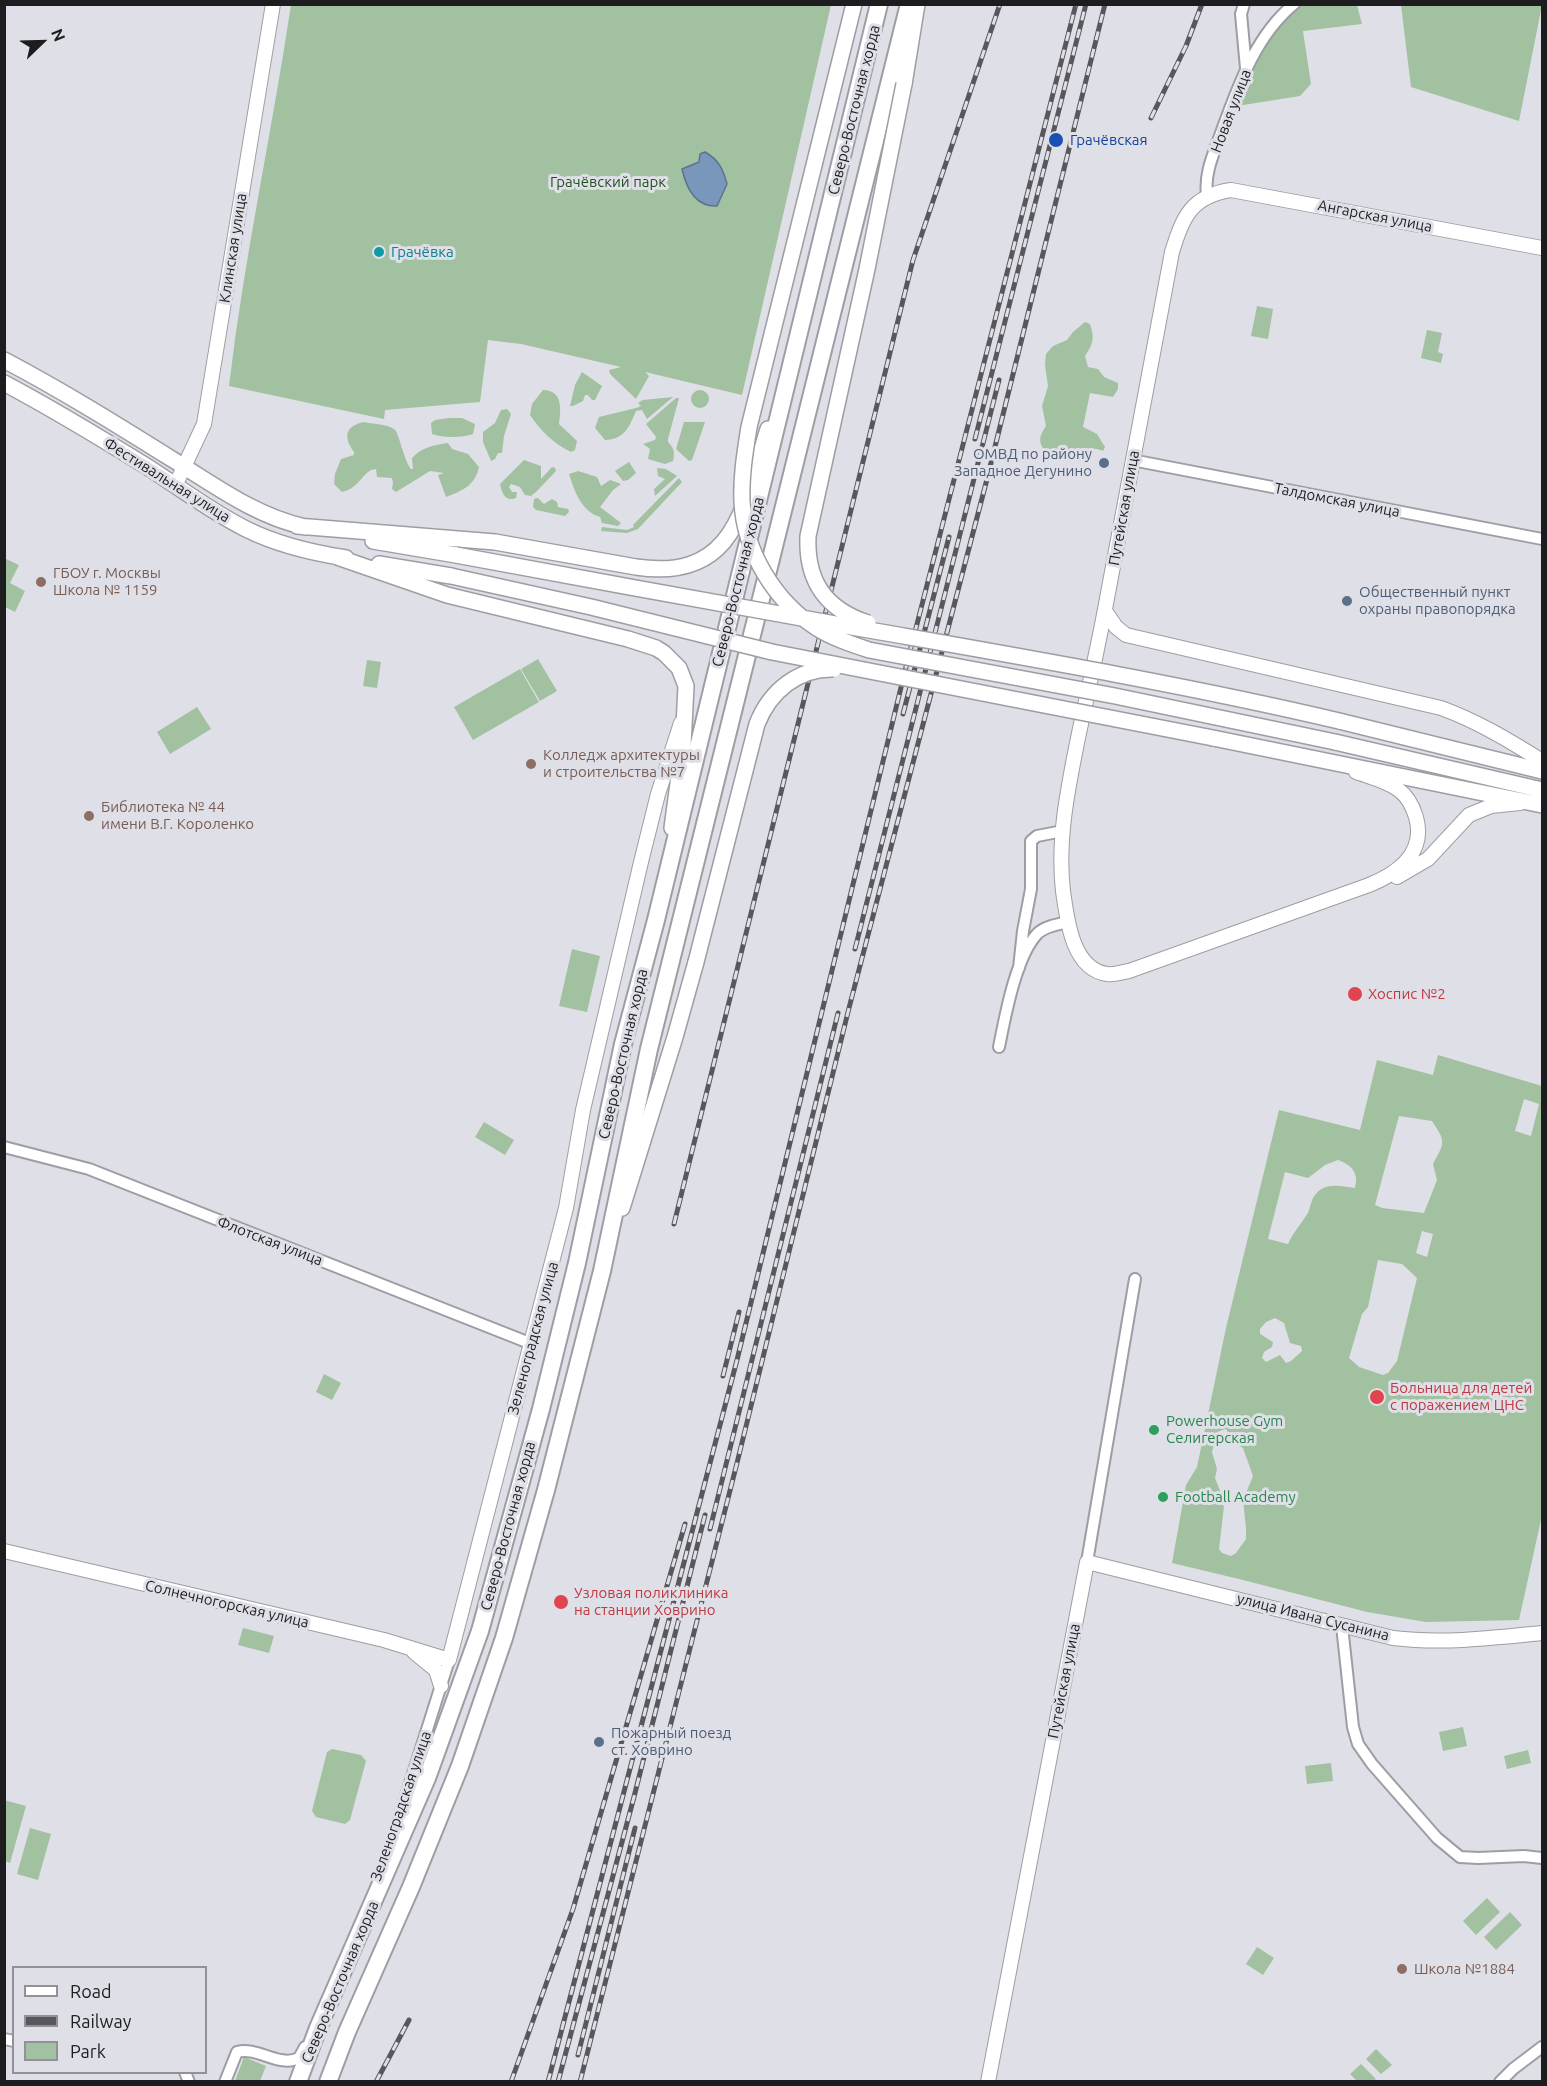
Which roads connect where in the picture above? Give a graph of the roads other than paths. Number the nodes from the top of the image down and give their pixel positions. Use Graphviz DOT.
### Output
graph roads {
  1 [pos="273,4"];
  2 [pos="854,4"];
  3 [pos="879,4"];
  4 [pos="909,4"];
  5 [pos="917,4"];
  6 [pos="1244,4"];
  7 [pos="1294,4"];
  8 [pos="1246,68"];
  9 [pos="1207,195"];
  10 [pos="1542,248"];
  11 [pos="799,334"];
  12 [pos="4,360"];
  13 [pos="4,383"];
  14 [pos="1132,460"];
  15 [pos="184,467"];
  16 [pos="175,486"];
  17 [pos="297,526"];
  18 [pos="1542,538"];
  19 [pos="337,557"];
  20 [pos="1105,611"];
  21 [pos="908,636"];
  22 [pos="888,674"];
  23 [pos="686,706"];
  24 [pos="1542,761"];
  25 [pos="1331,763"];
  26 [pos="1542,771"];
  27 [pos="1542,790"];
  28 [pos="1536,803"];
  29 [pos="1063,831"];
  30 [pos="1369,885"];
  31 [pos="656,921"];
  32 [pos="1068,922"];
  33 [pos="1019,968"];
  34 [pos="999,1047"];
  35 [pos="4,1147"];
  36 [pos="602,1271"];
  37 [pos="1135,1279"];
  38 [pos="532,1344"];
  39 [pos="4,1551"];
  40 [pos="1087,1562"];
  41 [pos="1342,1626"];
  42 [pos="1542,1633"];
  43 [pos="408,1647"];
  44 [pos="449,1659"];
  45 [pos="441,1686"];
  46 [pos="1542,1858"];
  47 [pos="1542,2047"];
  48 [pos="225,2082"];
  49 [pos="298,2082"];
  50 [pos="328,2082"];
  51 [pos="988,2082"];
  52 [pos="1500,2082"];
  1 -- 15 [label="street, Клинская улица"];
  2 -- 27 [label="main road, bridge"];
  3 -- 11 [label="main road, Северо-Восточная хорда"];
  4 -- 36 [label="main road, Северо-Восточная хорда"];
  5 -- 21 [label="main road, bridge"];
  6 -- 8 [label="street"];
  7 -- 8 [label="street, Новая улица"];
  8 -- 9 [label="street, Новая улица"];
  9 -- 10 [label="street, Ангарская улица"];
  9 -- 14 [label="street, Путейская улица"];
  11 -- 17 [label="main road"];
  11 -- 31 [label="main road, Северо-Восточная хорда"];
  12 -- 15 [label="main road, Фестивальная улица"];
  13 -- 16 [label="main road, Фестивальная улица"];
  14 -- 18 [label="street, Талдомская улица"];
  14 -- 20 [label="street, Путейская улица"];
  15 -- 16 [label="street, Клинская улица"];
  15 -- 17 [label="main road, Фестивальная улица"];
  16 -- 19 [label="main road, Фестивальная улица"];
  17 -- 21 [label="main road, bridge"];
  19 -- 22 [label="main road, bridge"];
  19 -- 23 [label="main road"];
  20 -- 24 [label="street"];
  20 -- 29 [label="street, Путейская улица"];
  21 -- 26 [label="main road, bridge"];
  22 -- 25 [label="main road, bridge"];
  22 -- 36 [label="main road, bridge"];
  23 -- 31 [label="main road"];
  23 -- 38 [label="street, Зеленоградская улица"];
  25 -- 28 [label="main road"];
  25 -- 30 [label="street"];
  28 -- 30 [label="street"];
  29 -- 32 [label="street, Путейская улица"];
  29 -- 33 [label="street"];
  30 -- 32 [label="street, Путейская улица"];
  31 -- 49 [label="main road, Северо-Восточная хорда"];
  32 -- 33 [label="street"];
  33 -- 34 [label="street"];
  35 -- 38 [label="street, Флотская улица"];
  36 -- 50 [label="main road, Северо-Восточная хорда"];
  37 -- 40 [label="street, Путейская улица"];
  38 -- 44 [label="street, Зеленоградская улица"];
  39 -- 43 [label="street, Солнечногорская улица"];
  40 -- 41 [label="street, улица Ивана Сусанина"];
  40 -- 51 [label="street, Путейская улица"];
  41 -- 42 [label="street, улица Ивана Сусанина"];
  41 -- 46 [label="street"];
  43 -- 44 [label="street, Солнечногорская улица"];
  43 -- 45 [label="street"];
  44 -- 45 [label="street, Зеленоградская улица"];
  45 -- 48 [label="street, Зеленоградская улица"];
  47 -- 52 [label="street"];
}
